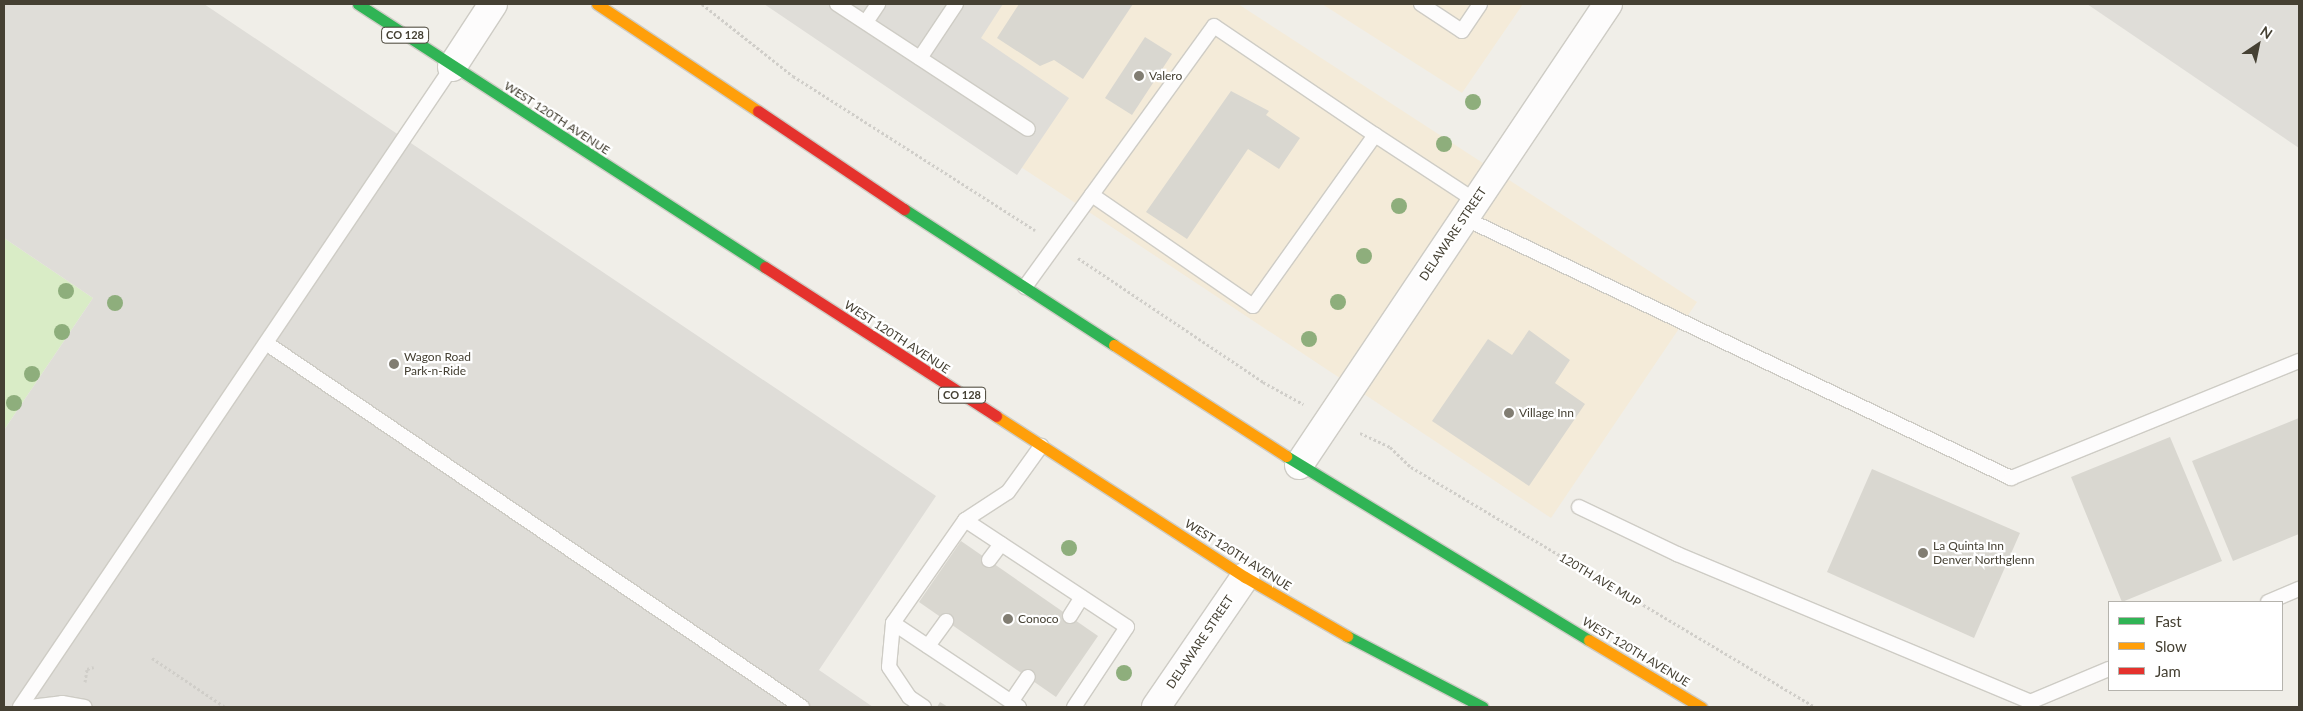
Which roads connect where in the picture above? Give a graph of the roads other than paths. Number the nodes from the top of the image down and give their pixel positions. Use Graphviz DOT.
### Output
graph roads {
  1 [pos="358,4"];
  2 [pos="493,4"];
  3 [pos="597,4"];
  4 [pos="837,4"];
  5 [pos="878,4"];
  6 [pos="956,4"];
  7 [pos="1421,4"];
  8 [pos="1480,4"];
  9 [pos="1608,4"];
  10 [pos="866,22"];
  11 [pos="920,58"];
  12 [pos="452,66"];
  13 [pos="1028,129"];
  14 [pos="1375,135"];
  15 [pos="1092,195"];
  16 [pos="1470,209"];
  17 [pos="1025,287"];
  18 [pos="266,343"];
  19 [pos="2299,361"];
  20 [pos="1041,446"];
  21 [pos="1299,465"];
  22 [pos="1579,506"];
  23 [pos="965,520"];
  24 [pos="1001,544"];
  25 [pos="990,560"];
  26 [pos="1245,576"];
  27 [pos="2299,589"];
  28 [pos="1082,597"];
  29 [pos="2270,601"];
  30 [pos="1070,616"];
  31 [pos="946,621"];
  32 [pos="893,623"];
  33 [pos="928,646"];
  34 [pos="2108,669"];
  35 [pos="1028,677"];
  36 [pos="1015,705"];
  37 [pos="20,707"];
  38 [pos="30,707"];
  39 [pos="85,707"];
  40 [pos="802,707"];
  41 [pos="924,707"];
  42 [pos="1074,707"];
  43 [pos="1156,707"];
  44 [pos="1483,707"];
  45 [pos="1701,707"];
  1 -- 12 [label="main road, WEST 120TH AVENUE / CO 128"];
  2 -- 12 [label="street"];
  3 -- 17 [label="main road, WEST 120TH AVENUE"];
  4 -- 10 [label="lane"];
  5 -- 10 [label="lane"];
  6 -- 11 [label="lane"];
  7 -- 8 [label="lane"];
  9 -- 16 [label="street, DELAWARE STREET"];
  10 -- 11 [label="lane"];
  11 -- 13 [label="lane"];
  12 -- 18 [label="lane"];
  12 -- 20 [label="main road, WEST 120TH AVENUE / CO 128"];
  14 -- 15 [label="lane"];
  14 -- 15 [label="lane"];
  14 -- 16 [label="lane"];
  15 -- 17 [label="lane"];
  16 -- 19 [label="lane"];
  16 -- 21 [label="street, DELAWARE STREET"];
  17 -- 21 [label="main road, WEST 120TH AVENUE"];
  18 -- 37 [label="lane"];
  18 -- 40 [label="lane"];
  20 -- 23 [label="lane"];
  20 -- 26 [label="main road, WEST 120TH AVENUE / CO 128"];
  21 -- 45 [label="main road, WEST 120TH AVENUE"];
  22 -- 34 [label="lane"];
  23 -- 24 [label="lane"];
  23 -- 32 [label="lane"];
  24 -- 25 [label="lane"];
  24 -- 28 [label="lane"];
  26 -- 43 [label="street, DELAWARE STREET"];
  26 -- 44 [label="main road, WEST 120TH AVENUE / CO 128"];
  27 -- 29 [label="lane"];
  28 -- 30 [label="lane"];
  28 -- 42 [label="lane"];
  31 -- 33 [label="lane"];
  32 -- 33 [label="lane"];
  32 -- 41 [label="lane"];
  33 -- 36 [label="lane"];
  35 -- 36 [label="lane"];
  38 -- 39 [label="lane"];
}
